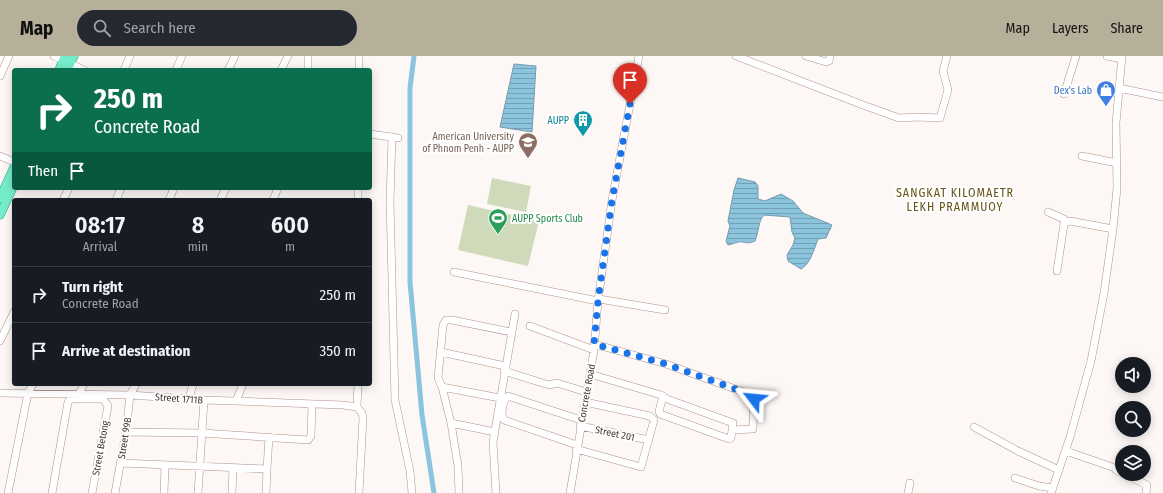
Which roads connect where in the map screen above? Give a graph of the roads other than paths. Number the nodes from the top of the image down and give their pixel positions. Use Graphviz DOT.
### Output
graph roads {
  1 [pos="9,56"];
  2 [pos="54,56"];
  3 [pos="130,56"];
  4 [pos="182,56"];
  5 [pos="235,56"];
  6 [pos="288,56"];
  7 [pos="308,56"];
  8 [pos="359,56"];
  9 [pos="639,56"];
  10 [pos="736,56"];
  11 [pos="806,56"];
  12 [pos="830,56"];
  13 [pos="947,56"];
  14 [pos="1076,56"];
  15 [pos="1107,56"];
  16 [pos="1122,57"];
  17 [pos="68,61"];
  18 [pos="80,68"];
  19 [pos="125,68"];
  20 [pos="177,68"];
  21 [pos="229,68"];
  22 [pos="282,68"];
  23 [pos="308,68"];
  24 [pos="359,68"];
  25 [pos="0,76"];
  26 [pos="1119,88"];
  27 [pos="1064,94"];
  28 [pos="1163,97"];
  29 [pos="372,134"];
  30 [pos="0,156"];
  31 [pos="1082,156"];
  32 [pos="12,161"];
  33 [pos="1117,163"];
  34 [pos="12,171"];
  35 [pos="12,189"];
  36 [pos="0,198"];
  37 [pos="1048,212"];
  38 [pos="0,215"];
  39 [pos="1066,222"];
  40 [pos="1113,229"];
  41 [pos="1057,271"];
  42 [pos="454,272"];
  43 [pos="598,300"];
  44 [pos="665,310"];
  45 [pos="515,314"];
  46 [pos="12,316"];
  47 [pos="530,326"];
  48 [pos="511,332"];
  49 [pos="0,341"];
  50 [pos="594,347"];
  51 [pos="441,352"];
  52 [pos="505,368"];
  53 [pos="590,374"];
  54 [pos="32,386"];
  55 [pos="83,386"];
  56 [pos="135,386"];
  57 [pos="192,386"];
  58 [pos="242,386"];
  59 [pos="358,386"];
  60 [pos="442,387"];
  61 [pos="586,392"];
  62 [pos="0,393"];
  63 [pos="28,393"];
  64 [pos="80,394"];
  65 [pos="130,395"];
  66 [pos="663,396"];
  67 [pos="500,398"];
  68 [pos="189,399"];
  69 [pos="204,400"];
  70 [pos="236,401"];
  71 [pos="585,402"];
  72 [pos="312,404"];
  73 [pos="357,407"];
  74 [pos="451,422"];
  75 [pos="581,423"];
  76 [pos="974,427"];
  77 [pos="733,430"];
  78 [pos="126,432"];
  79 [pos="495,432"];
  80 [pos="202,433"];
  81 [pos="269,437"];
  82 [pos="649,440"];
  83 [pos="577,447"];
  84 [pos="1066,451"];
  85 [pos="120,463"];
  86 [pos="165,465"];
  87 [pos="199,466"];
  88 [pos="233,468"];
  89 [pos="267,469"];
  90 [pos="1115,469"];
  91 [pos="1059,470"];
  92 [pos="1015,478"];
  93 [pos="1139,481"];
  94 [pos="910,483"];
  95 [pos="1052,491"];
  96 [pos="8,493"];
  97 [pos="52,493"];
  98 [pos="92,493"];
  99 [pos="115,493"];
  100 [pos="164,493"];
  101 [pos="198,493"];
  102 [pos="232,493"];
  103 [pos="266,493"];
  104 [pos="359,493"];
  105 [pos="412,493"];
  106 [pos="459,493"];
  107 [pos="496,493"];
  108 [pos="570,493"];
  109 [pos="908,493"];
  110 [pos="1146,493"];
  1 -- 25 [label="street"];
  2 -- 17 [label="street"];
  3 -- 19 [label="street"];
  4 -- 20 [label="street"];
  5 -- 21 [label="street"];
  6 -- 22 [label="street"];
  7 -- 23 [label="street"];
  8 -- 24 [label="street"];
  9 -- 43 [label="street, Concrete Road"];
  10 -- 13 [label="street"];
  11 -- 12 [label="street"];
  14 -- 27 [label="street"];
  15 -- 16 [label="street"];
  16 -- 26 [label="street"];
  17 -- 18 [label="street"];
  26 -- 28 [label="street"];
  26 -- 33 [label="street"];
  29 -- 105 [label="street"];
  30 -- 32 [label="street"];
  31 -- 33 [label="street"];
  33 -- 40 [label="street"];
  34 -- 36 [label="main road"];
  35 -- 38 [label="main road"];
  37 -- 39 [label="street"];
  39 -- 40 [label="street"];
  39 -- 41 [label="street"];
  40 -- 84 [label="street"];
  42 -- 43 [label="street"];
  43 -- 44 [label="street"];
  43 -- 50 [label="street, Concrete Road"];
  45 -- 48 [label="street"];
  46 -- 49 [label="street"];
  47 -- 50 [label="street"];
  48 -- 51 [label="street"];
  48 -- 52 [label="street"];
  50 -- 53 [label="street, Concrete Road"];
  50 -- 77 [label="street"];
  51 -- 52 [label="street"];
  51 -- 60 [label="street"];
  52 -- 61 [label="street"];
  52 -- 67 [label="street"];
  53 -- 61 [label="street, Concrete Road"];
  53 -- 66 [label="street"];
  54 -- 63 [label="street"];
  55 -- 64 [label="street"];
  56 -- 65 [label="street, Street 99B"];
  57 -- 68 [label="street"];
  58 -- 70 [label="street"];
  59 -- 73 [label="street"];
  60 -- 67 [label="street"];
  60 -- 74 [label="street"];
  61 -- 71 [label="street, Concrete Road"];
  62 -- 63 [label="street, Street 1711B"];
  63 -- 64 [label="street, Street 1711B"];
  63 -- 96 [label="street"];
  64 -- 65 [label="street, Street 1711B"];
  65 -- 68 [label="street, Street 1711B"];
  65 -- 78 [label="street, Street 99B"];
  66 -- 77 [label="street"];
  66 -- 77 [label="street"];
  67 -- 79 [label="street"];
  68 -- 69 [label="street, Street 1711B"];
  69 -- 70 [label="street, Street 1711B"];
  69 -- 80 [label="street"];
  70 -- 72 [label="street, Street 1711B"];
  71 -- 75 [label="street, Concrete Road"];
  71 -- 82 [label="street"];
  72 -- 73 [label="street, Street 1711B"];
  72 -- 81 [label="street"];
  73 -- 104 [label="street"];
  74 -- 79 [label="street"];
  74 -- 106 [label="street"];
  75 -- 82 [label="street, Street 201"];
  75 -- 83 [label="street, Concrete Road"];
  75 -- 83 [label="street, Street 201"];
  76 -- 91 [label="street"];
  78 -- 80 [label="street"];
  78 -- 85 [label="street, Street 99B"];
  79 -- 107 [label="street"];
  80 -- 81 [label="street"];
  80 -- 87 [label="street"];
  81 -- 89 [label="street"];
  82 -- 83 [label="street"];
  83 -- 108 [label="street, Concrete Road"];
  84 -- 90 [label="street"];
  84 -- 91 [label="street"];
  85 -- 86 [label="street"];
  85 -- 99 [label="street, Street 99B"];
  86 -- 87 [label="street"];
  86 -- 100 [label="street"];
  87 -- 88 [label="street"];
  87 -- 101 [label="street"];
  88 -- 89 [label="street"];
  88 -- 102 [label="street"];
  89 -- 103 [label="street"];
  91 -- 95 [label="street"];
  92 -- 95 [label="street"];
  93 -- 110 [label="street"];
  94 -- 109 [label="street"];
  97 -- 98 [label="street, Street Betong"];
}
